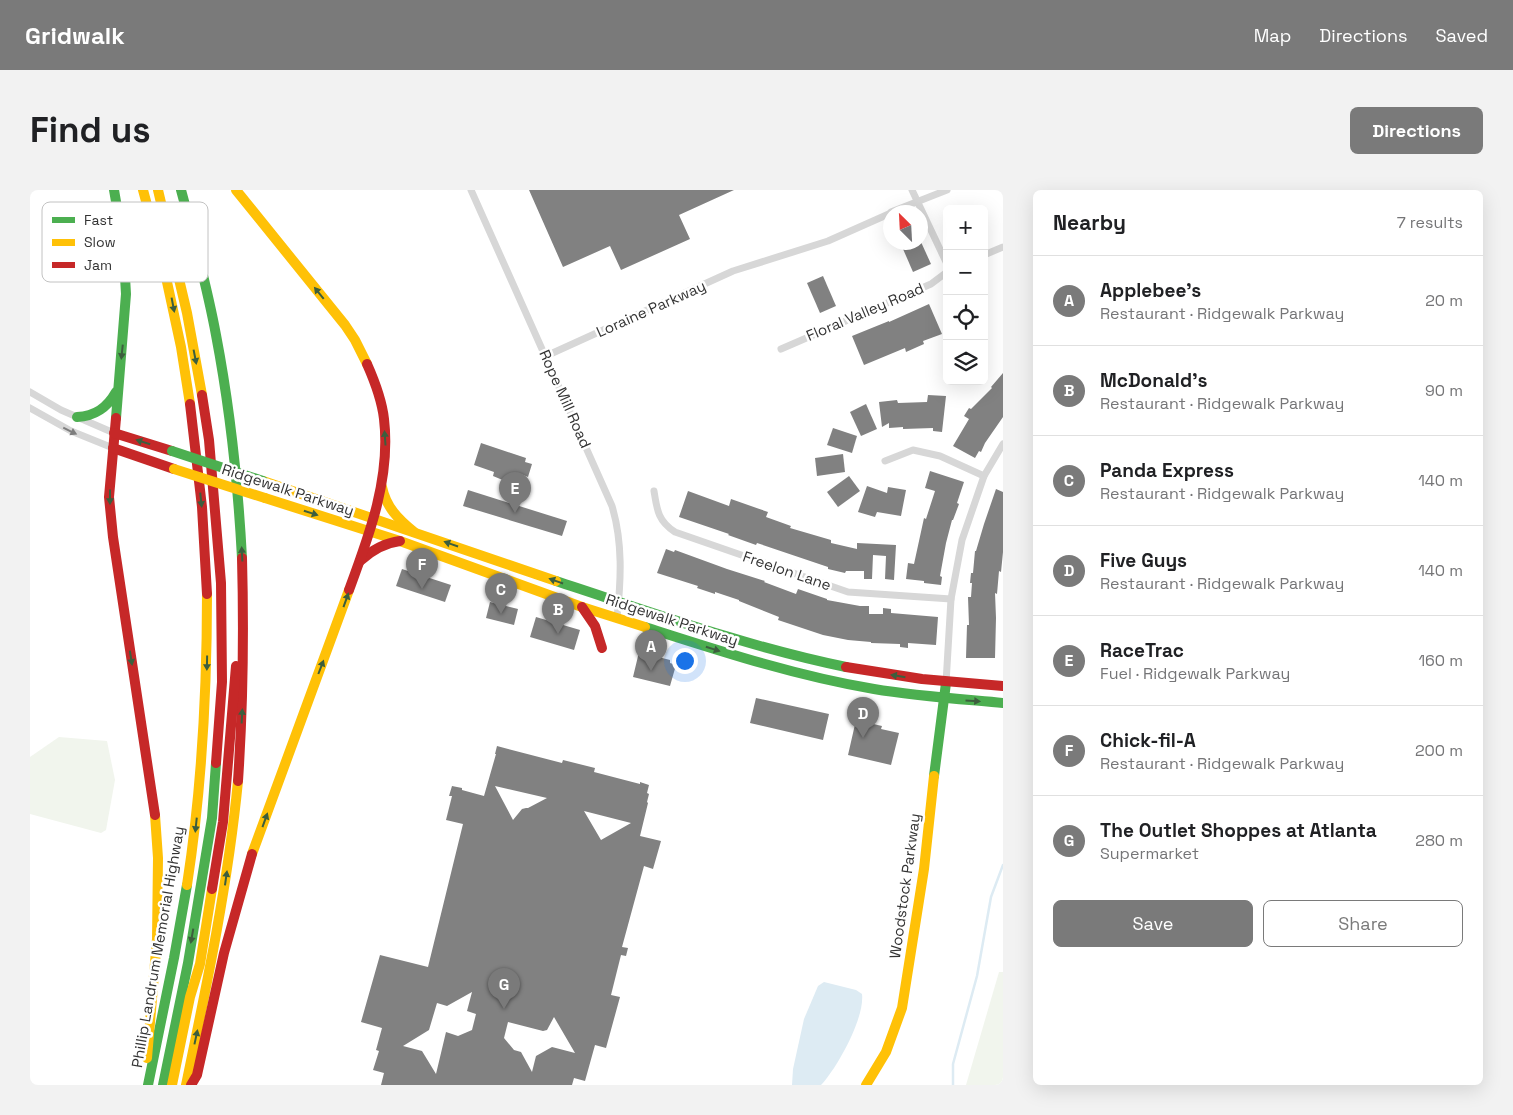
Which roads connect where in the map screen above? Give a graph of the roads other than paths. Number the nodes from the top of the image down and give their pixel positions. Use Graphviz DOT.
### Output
graph roads {
  1 [pos="143,190"];
  2 [pos="181,190"];
  3 [pos="236,190"];
  4 [pos="471,190"];
  5 [pos="912,190"];
  6 [pos="947,190"];
  7 [pos="917,201"];
  8 [pos="147,202"];
  9 [pos="185,202"];
  10 [pos="908,205"];
  11 [pos="883,217"];
  12 [pos="1003,247"];
  13 [pos="988,253"];
  14 [pos="943,256"];
  15 [pos="943,275"];
  16 [pos="126,282"];
  17 [pos="168,282"];
  18 [pos="180,282"];
  19 [pos="205,282"];
  20 [pos="781,349"];
  21 [pos="546,356"];
  22 [pos="118,387"];
  23 [pos="30,392"];
  24 [pos="30,408"];
  25 [pos="78,417"];
  26 [pos="114,433"];
  27 [pos="1003,444"];
  28 [pos="113,448"];
  29 [pos="885,461"];
  30 [pos="984,476"];
  31 [pos="382,487"];
  32 [pos="654,491"];
  33 [pos="373,518"];
  34 [pos="368,531"];
  35 [pos="414,532"];
  36 [pos="400,541"];
  37 [pos="360,561"];
  38 [pos="243,581"];
  39 [pos="951,599"];
  40 [pos="618,601"];
  41 [pos="582,607"];
  42 [pos="617,618"];
  43 [pos="602,648"];
  44 [pos="946,683"];
  45 [pos="1003,686"];
  46 [pos="944,698"];
  47 [pos="1003,702"];
  48 [pos="144,1085"];
  49 [pos="148,1085"];
  50 [pos="163,1085"];
  51 [pos="172,1085"];
  52 [pos="186,1085"];
  53 [pos="191,1085"];
  54 [pos="866,1085"];
  1 -- 8 [label="main road, Phillip Landrum Memorial Highway, one-way"];
  9 -- 2 [label="main road, one-way"];
  31 -- 3 [label="main road, one-way"];
  4 -- 21 [label="street, Rope Mill Road"];
  5 -- 7 [label="street"];
  6 -- 7 [label="street, Loraine Parkway"];
  7 -- 10 [label="street, Loraine Parkway"];
  7 -- 14 [label="street"];
  11 -- 21 [label="street, Loraine Parkway"];
  12 -- 13 [label="street"];
  15 -- 20 [label="street, Floral Valley Road"];
  16 -- 22 [label="main road, one-way"];
  17 -- 49 [label="main road, Phillip Landrum Memorial Highway, one-way"];
  18 -- 50 [label="main road, one-way"];
  38 -- 19 [label="main road, one-way"];
  21 -- 40 [label="street, Rope Mill Road"];
  22 -- 25 [label="main road"];
  22 -- 26 [label="main road"];
  23 -- 25 [label="street"];
  24 -- 28 [label="street, one-way"];
  25 -- 26 [label="street"];
  26 -- 28 [label="main road"];
  33 -- 26 [label="main road, Ridgewalk Parkway, one-way, bridge"];
  27 -- 30 [label="street"];
  28 -- 34 [label="main road, Ridgewalk Parkway, one-way, bridge"];
  28 -- 48 [label="main road, one-way"];
  29 -- 30 [label="street"];
  30 -- 39 [label="street"];
  31 -- 33 [label="main road"];
  31 -- 35 [label="main road"];
  32 -- 39 [label="street, Freelon Lane"];
  33 -- 34 [label="main road"];
  33 -- 35 [label="main road, Ridgewalk Parkway"];
  34 -- 36 [label="main road, Ridgewalk Parkway"];
  34 -- 37 [label="main road"];
  40 -- 35 [label="main road, Ridgewalk Parkway, one-way"];
  36 -- 37 [label="main road"];
  36 -- 41 [label="main road, Ridgewalk Parkway"];
  53 -- 37 [label="main road, one-way"];
  38 -- 51 [label="main road"];
  52 -- 38 [label="main road, one-way"];
  39 -- 44 [label="street"];
  40 -- 42 [label="street, Rope Mill Road"];
  44 -- 40 [label="main road, Ridgewalk Parkway, one-way"];
  41 -- 42 [label="main road, Ridgewalk Parkway"];
  41 -- 43 [label="main road"];
  42 -- 46 [label="main road, Ridgewalk Parkway, one-way"];
  44 -- 45 [label="main road, Ridgewalk Parkway"];
  44 -- 46 [label="main road, Woodstock Parkway"];
  46 -- 47 [label="main road, Ridgewalk Parkway, one-way"];
  46 -- 54 [label="main road, Woodstock Parkway"];
}
